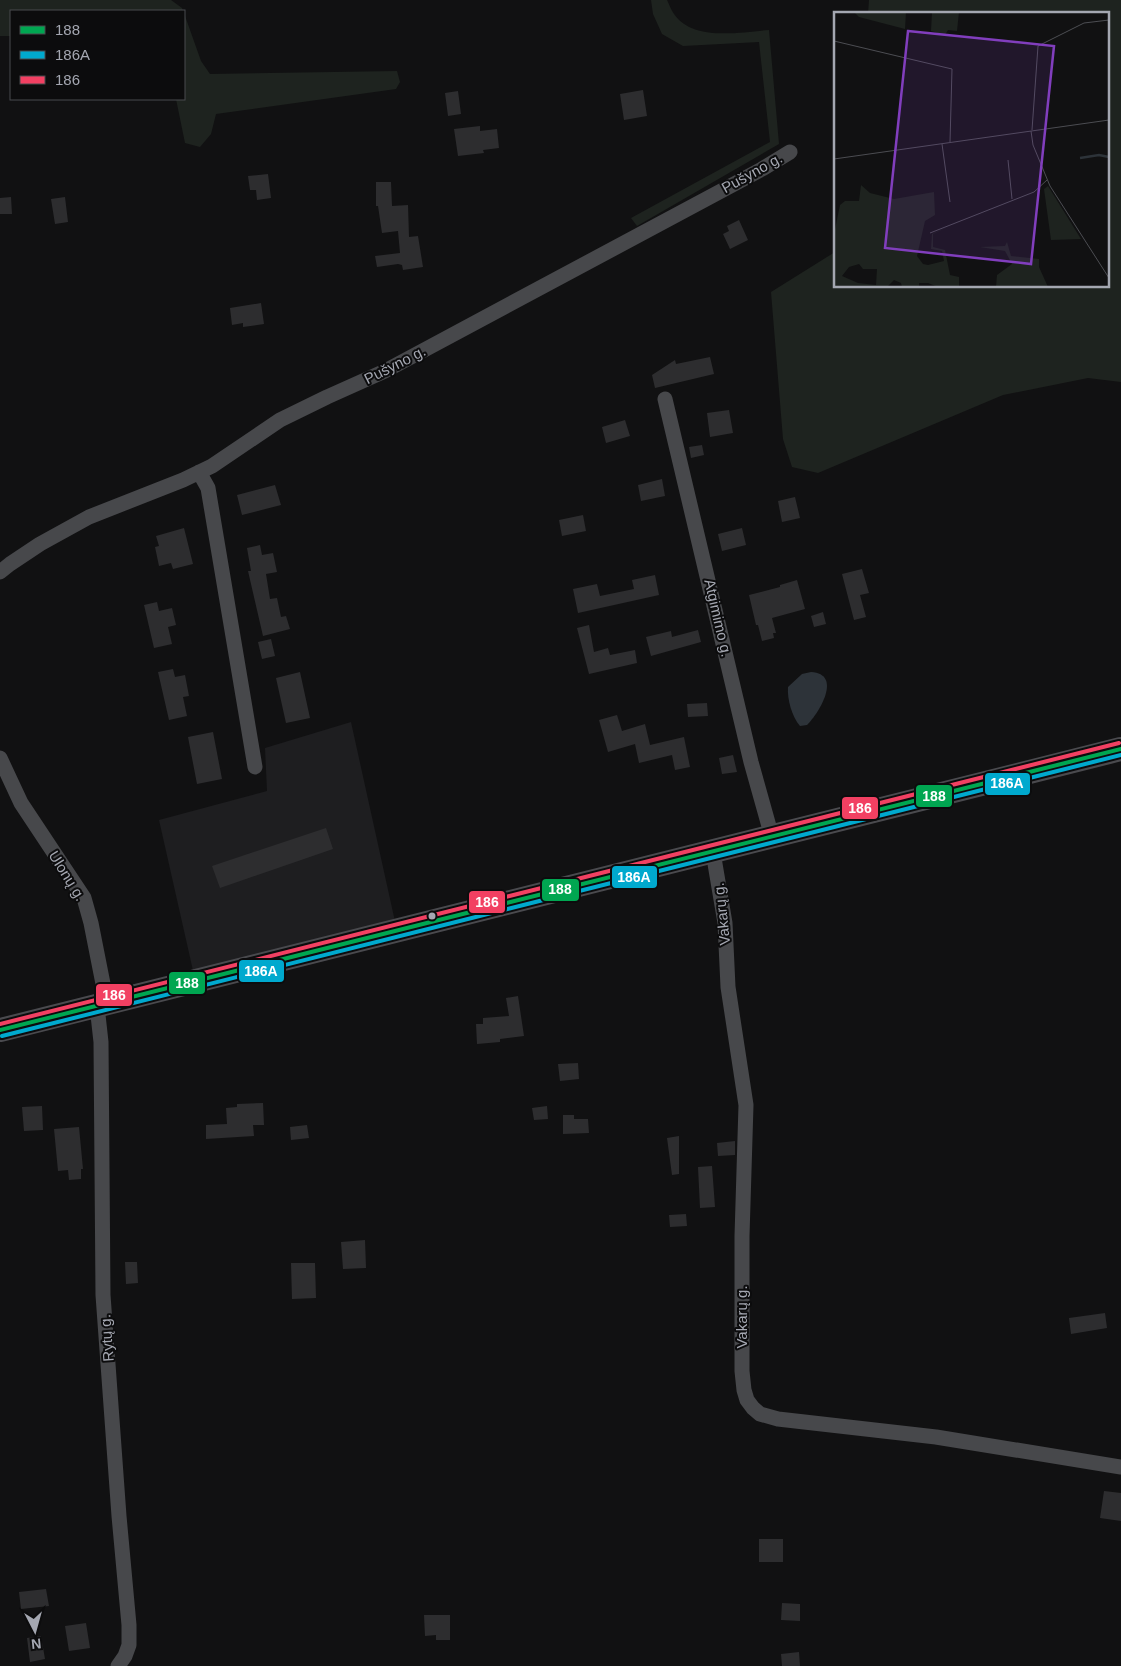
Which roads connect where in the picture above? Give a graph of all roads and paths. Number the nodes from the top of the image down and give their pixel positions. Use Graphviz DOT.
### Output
graph roads {
  1 [pos="790,152"];
  2 [pos="665,399"];
  3 [pos="199,472"];
  4 [pos="0,572"];
  5 [pos="1121,749"];
  6 [pos="0,758"];
  7 [pos="255,767"];
  8 [pos="772,837"];
  9 [pos="713,852"];
  10 [pos="102,1005"];
  11 [pos="0,1030"];
  12 [pos="1121,1467"];
  13 [pos="118,1666"];
  1 -- 3 [label="street, Pušyno g."];
  2 -- 8 [label="street, Atgimimo g."];
  3 -- 4 [label="street, Pušyno g."];
  3 -- 7 [label="street"];
  5 -- 8 [label="main road"];
  6 -- 10 [label="street, Ulonų g."];
  8 -- 9 [label="main road"];
  9 -- 10 [label="main road"];
  9 -- 12 [label="street, Vakarų g."];
  10 -- 11 [label="main road"];
  10 -- 13 [label="street, Rytų g."];
}
